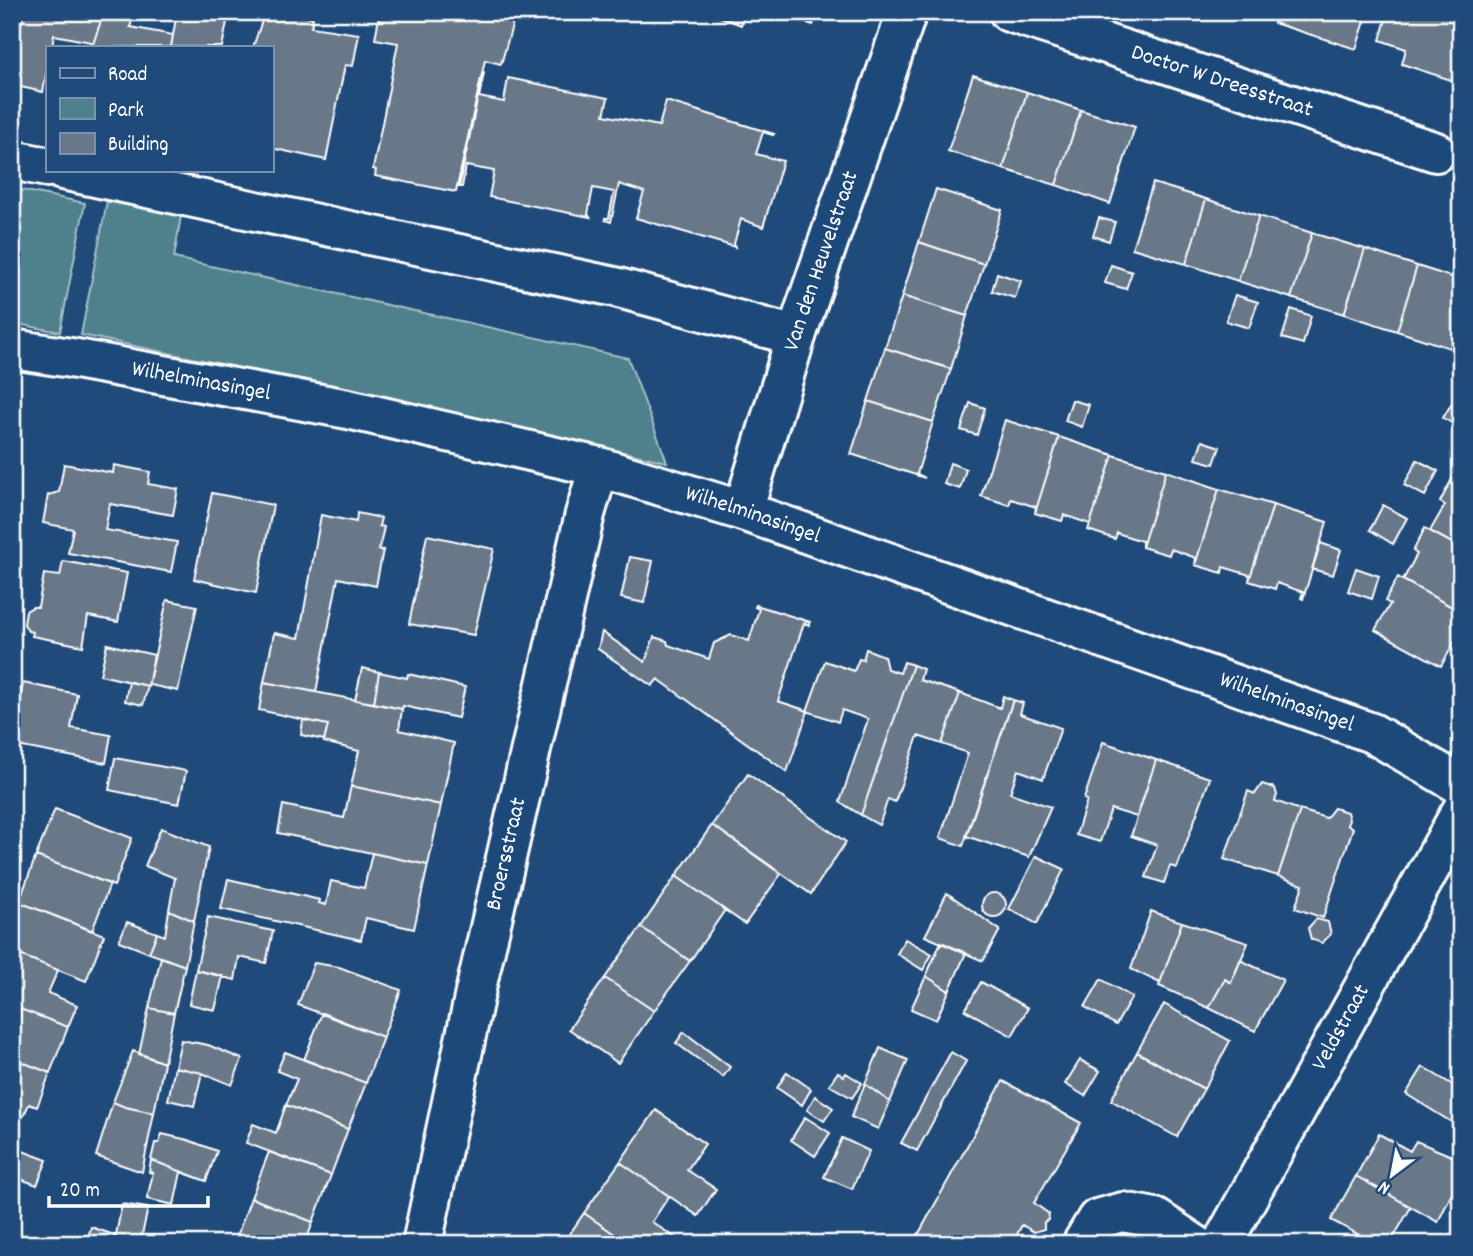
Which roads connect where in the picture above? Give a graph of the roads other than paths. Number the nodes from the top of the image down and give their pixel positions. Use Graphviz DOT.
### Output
graph roads {
  1 [pos="907,12"];
  2 [pos="1009,12"];
  3 [pos="1436,152"];
  4 [pos="12,160"];
  5 [pos="46,167"];
  6 [pos="71,172"];
  7 [pos="796,336"];
  8 [pos="13,351"];
  9 [pos="599,467"];
  10 [pos="743,511"];
  11 [pos="1461,785"];
  12 [pos="1461,812"];
  13 [pos="422,1244"];
  14 [pos="1082,1244"];
  15 [pos="1194,1244"];
  16 [pos="1222,1244"];
  1 -- 7 [label="street, Van den Heuvelstraat"];
  2 -- 3 [label="street, Doctor W Dreesstraat"];
  4 -- 5 [label="street"];
  6 -- 7 [label="street"];
  7 -- 10 [label="street, Van den Heuvelstraat"];
  8 -- 9 [label="street, Wilhelminasingel"];
  9 -- 10 [label="street, Wilhelminasingel"];
  9 -- 13 [label="street, Broersstraat"];
  10 -- 11 [label="street, Wilhelminasingel"];
  12 -- 16 [label="street, Veldstraat"];
  14 -- 15 [label="street"];
}
